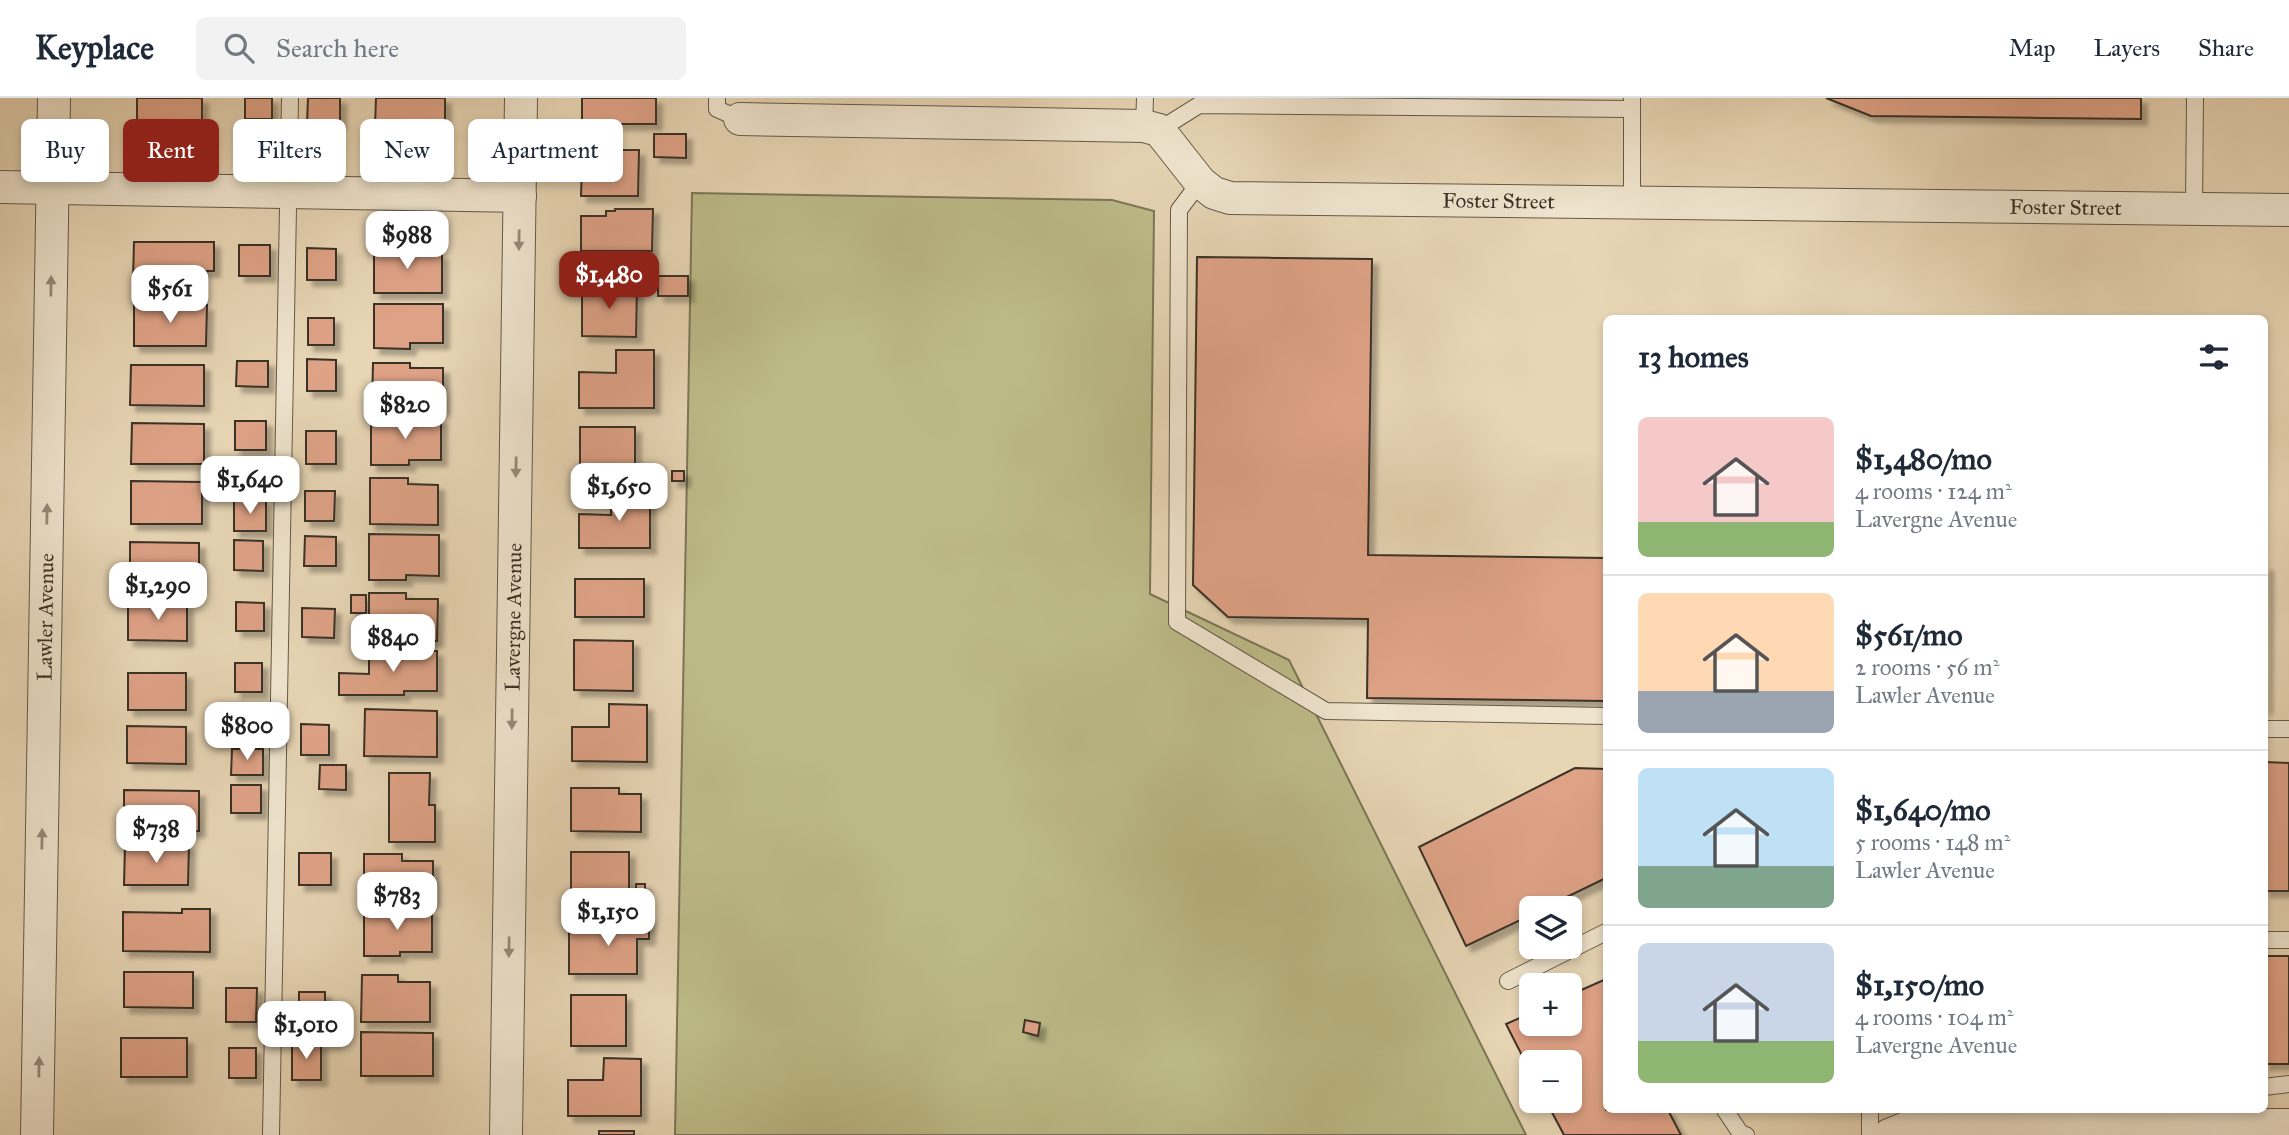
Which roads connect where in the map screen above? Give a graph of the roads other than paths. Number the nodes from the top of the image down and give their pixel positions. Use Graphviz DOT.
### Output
graph roads {
  1 [pos="54,98"];
  2 [pos="290,98"];
  3 [pos="522,98"];
  4 [pos="2195,98"];
  5 [pos="1632,104"];
  6 [pos="728,108"];
  7 [pos="1149,118"];
  8 [pos="1200,182"];
  9 [pos="0,187"];
  10 [pos="53,187"];
  11 [pos="288,191"];
  12 [pos="520,195"];
  13 [pos="1632,203"];
  14 [pos="2194,209"];
  15 [pos="2289,210"];
  16 [pos="1603,716"];
  17 [pos="2268,729"];
  18 [pos="2289,729"];
  19 [pos="1603,934"];
  20 [pos="2268,940"];
  21 [pos="2289,940"];
  22 [pos="1508,981"];
  23 [pos="2289,1084"];
  24 [pos="2268,1087"];
  25 [pos="1727,1113"];
  26 [pos="1870,1113"];
  27 [pos="2289,1125"];
  28 [pos="2162,1131"];
  29 [pos="37,1135"];
  30 [pos="271,1135"];
  31 [pos="506,1135"];
  32 [pos="1746,1135"];
  33 [pos="1870,1135"];
  34 [pos="1889,1135"];
  1 -- 10 [label="street, Lawler Avenue"];
  2 -- 11 [label="lane"];
  3 -- 12 [label="street, Lavergne Avenue"];
  4 -- 14 [label="lane"];
  5 -- 7 [label="lane"];
  5 -- 13 [label="lane"];
  6 -- 7 [label="street"];
  7 -- 8 [label="street, Foster Street"];
  8 -- 13 [label="street, Foster Street"];
  8 -- 16 [label="lane"];
  9 -- 10 [label="street"];
  10 -- 11 [label="street"];
  29 -- 10 [label="street, Lawler Avenue, one-way"];
  11 -- 12 [label="street"];
  11 -- 30 [label="lane"];
  12 -- 31 [label="street, Lavergne Avenue, one-way"];
  13 -- 14 [label="street, Foster Street"];
  14 -- 15 [label="street, Foster Street"];
  17 -- 18 [label="lane"];
  19 -- 22 [label="lane"];
  20 -- 21 [label="lane"];
  23 -- 24 [label="lane"];
  25 -- 32 [label="lane"];
  26 -- 33 [label="lane"];
  27 -- 28 [label="street"];
  28 -- 34 [label="street"];
}
